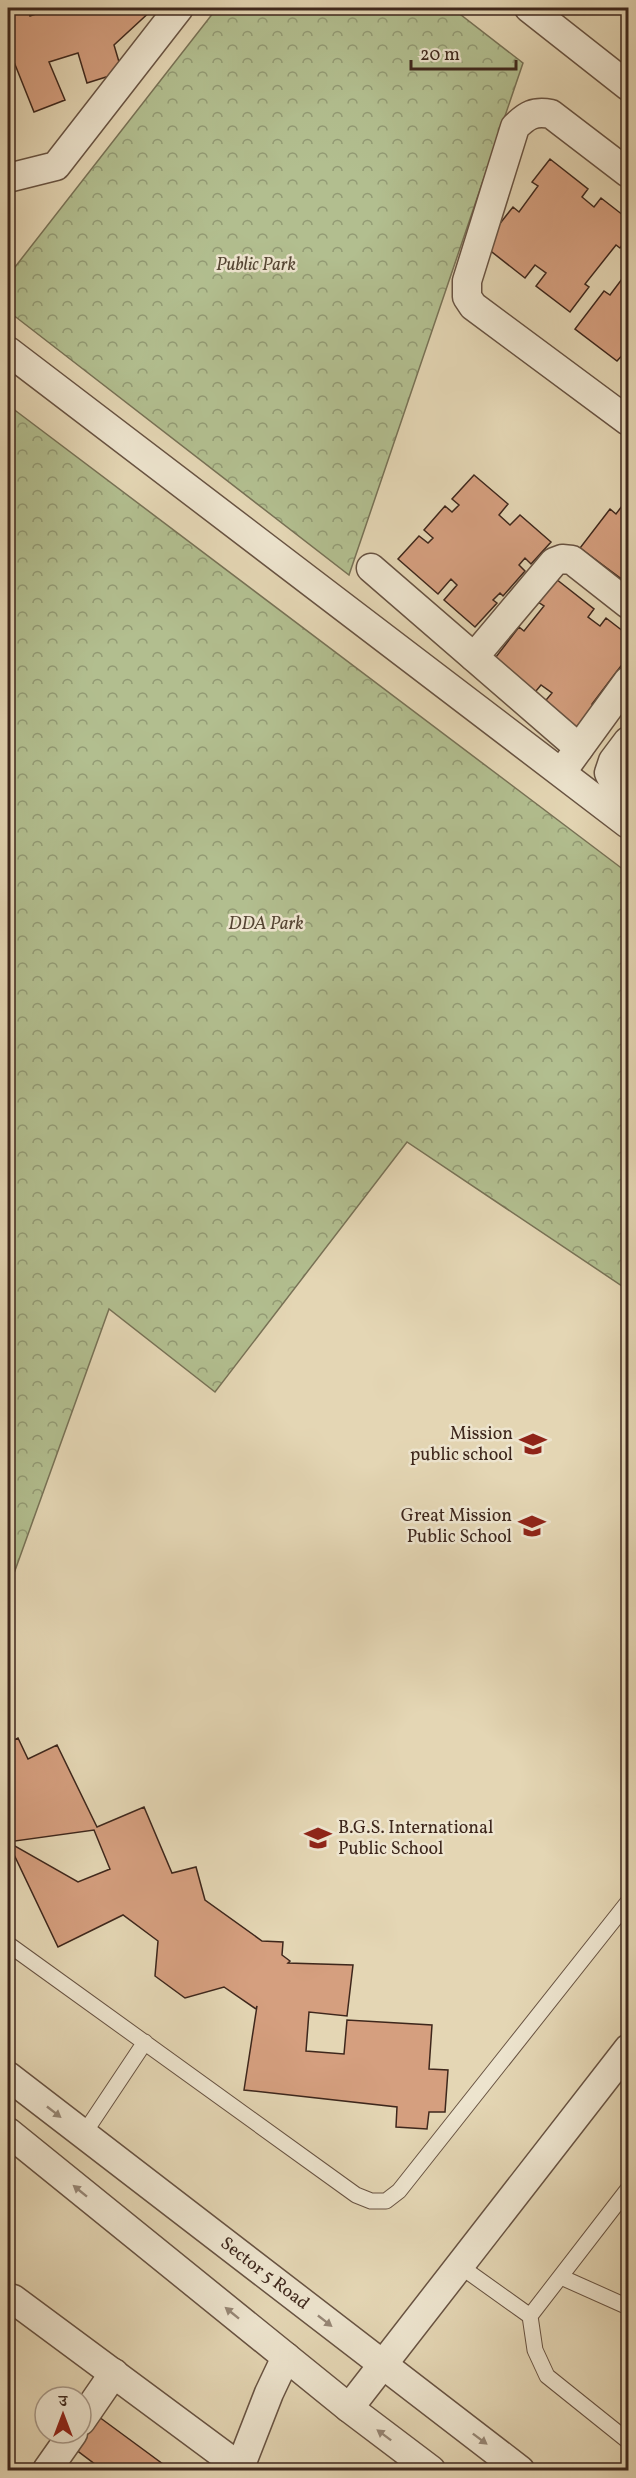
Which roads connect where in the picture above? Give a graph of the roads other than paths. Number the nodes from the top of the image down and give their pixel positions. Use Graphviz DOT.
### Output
graph roads {
  1 [pos="179,8"];
  2 [pos="529,8"];
  3 [pos="628,86"];
  4 [pos="628,174"];
  5 [pos="8,178"];
  6 [pos="8,351"];
  7 [pos="628,421"];
  8 [pos="371,568"];
  9 [pos="628,604"];
  10 [pos="474,657"];
  11 [pos="628,681"];
  12 [pos="628,741"];
  13 [pos="579,748"];
  14 [pos="561,773"];
  15 [pos="628,792"];
  16 [pos="628,824"];
  17 [pos="628,1902"];
  18 [pos="8,1944"];
  19 [pos="145,2042"];
  20 [pos="628,2049"];
  21 [pos="8,2076"];
  22 [pos="8,2132"];
  23 [pos="83,2135"];
  24 [pos="628,2190"];
  25 [pos="460,2266"];
  26 [pos="561,2277"];
  27 [pos="8,2298"];
  28 [pos="628,2307"];
  29 [pos="530,2316"];
  30 [pos="286,2357"];
  31 [pos="383,2366"];
  32 [pos="114,2373"];
  33 [pos="93,2404"];
  34 [pos="349,2408"];
  35 [pos="628,2441"];
  36 [pos="65,2445"];
  37 [pos="240,2469"];
  38 [pos="47,2470"];
  39 [pos="431,2470"];
  40 [pos="520,2470"];
  1 -- 5 [label="street"];
  2 -- 3 [label="street"];
  4 -- 7 [label="street"];
  6 -- 14 [label="street"];
  8 -- 10 [label="street"];
  9 -- 10 [label="street"];
  10 -- 13 [label="street"];
  11 -- 13 [label="street"];
  12 -- 15 [label="street"];
  13 -- 14 [label="street"];
  14 -- 16 [label="street"];
  17 -- 19 [label="lane"];
  18 -- 19 [label="lane"];
  19 -- 23 [label="lane"];
  20 -- 25 [label="street"];
  21 -- 23 [label="street, Sector 5 Road, one-way"];
  30 -- 22 [label="street, one-way"];
  23 -- 31 [label="street, Sector 5 Road, one-way"];
  24 -- 26 [label="lane"];
  25 -- 29 [label="lane"];
  25 -- 31 [label="street"];
  26 -- 28 [label="lane"];
  26 -- 29 [label="lane"];
  27 -- 32 [label="street"];
  29 -- 35 [label="lane"];
  30 -- 34 [label="street"];
  30 -- 37 [label="street"];
  31 -- 34 [label="street"];
  31 -- 40 [label="street, Sector 5 Road, one-way"];
  32 -- 33 [label="street"];
  32 -- 37 [label="street"];
  39 -- 34 [label="street, one-way"];
  36 -- 38 [label="street"];
}
